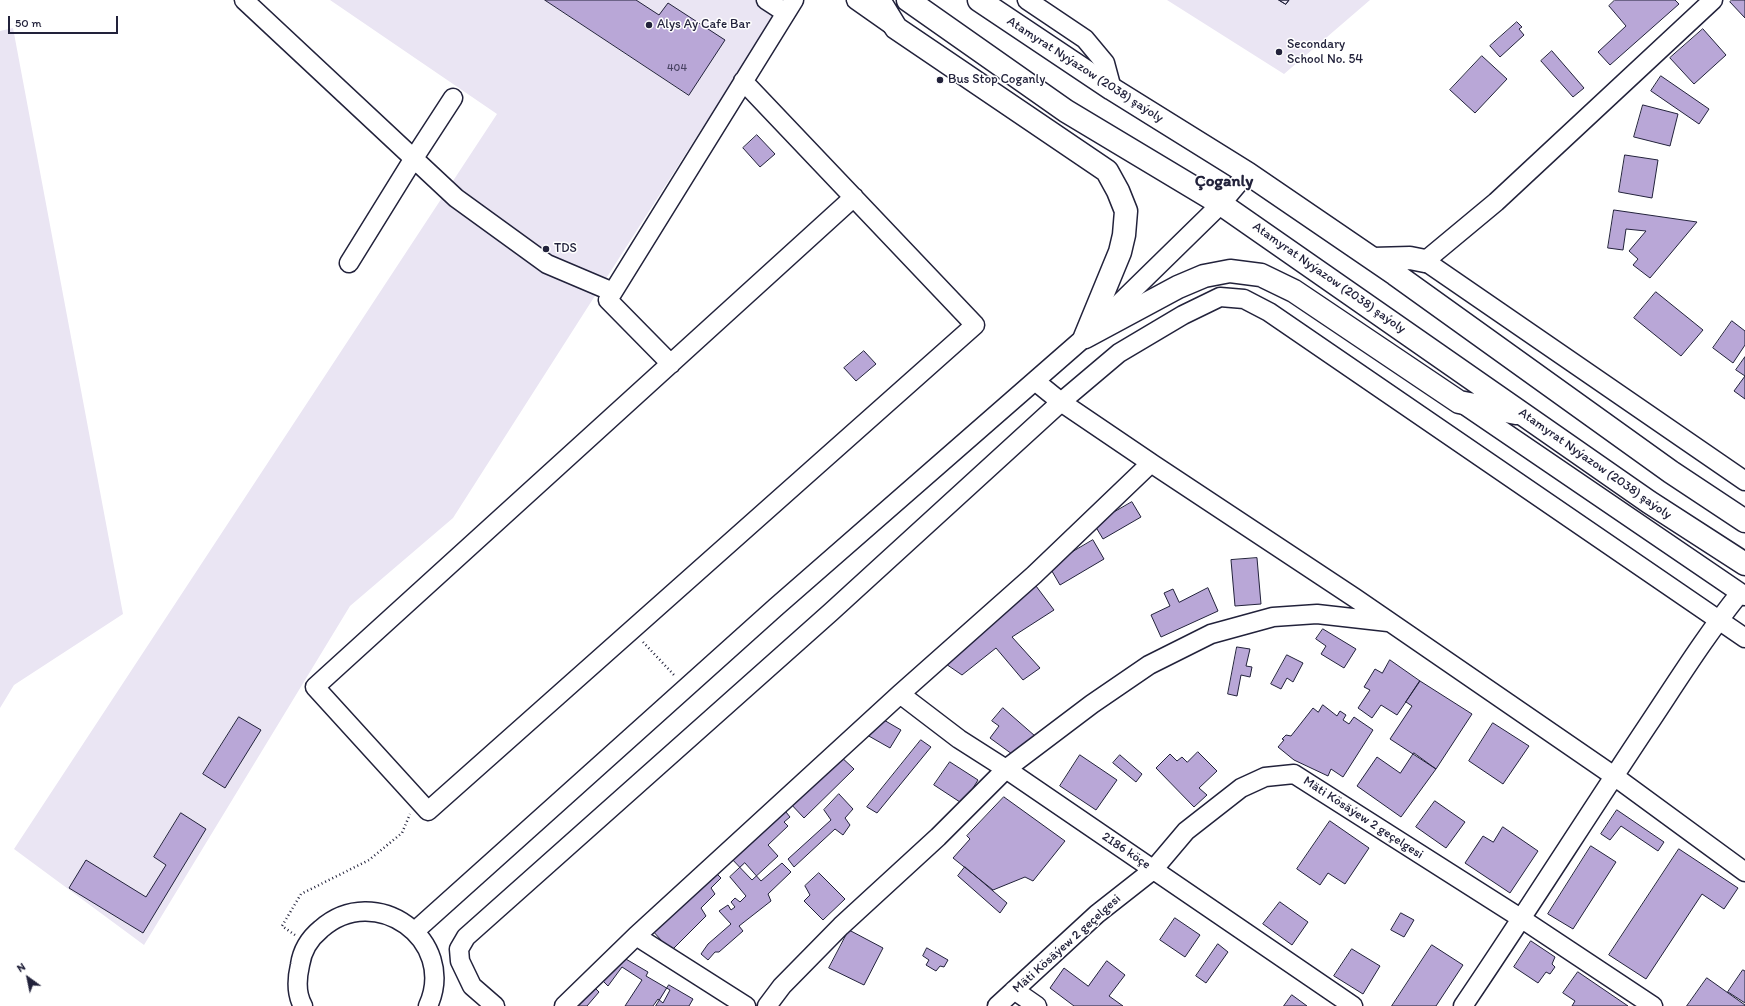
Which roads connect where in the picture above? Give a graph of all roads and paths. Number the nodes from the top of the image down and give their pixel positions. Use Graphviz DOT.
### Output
graph roads {
  1 [pos="244,0"];
  2 [pos="766,0"];
  3 [pos="856,0"];
  4 [pos="879,0"];
  5 [pos="908,0"];
  6 [pos="979,0"];
  7 [pos="1027,0"];
  8 [pos="1713,0"];
  9 [pos="790,7"];
  10 [pos="896,28"];
  11 [pos="743,81"];
  12 [pos="1112,89"];
  13 [pos="453,98"];
  14 [pos="1009,104"];
  15 [pos="1066,111"];
  16 [pos="414,158"];
  17 [pos="1247,173"];
  18 [pos="854,197"];
  19 [pos="1221,204"];
  20 [pos="1373,259"];
  21 [pos="1425,261"];
  22 [pos="349,263"];
  23 [pos="1329,278"];
  24 [pos="613,292"];
  25 [pos="1085,337"];
  26 [pos="1371,342"];
  27 [pos="670,364"];
  28 [pos="1035,381"];
  29 [pos="1061,402"];
  30 [pos="1459,402"];
  31 [pos="1523,414"];
  32 [pos="1151,464"];
  33 [pos="1745,481"];
  34 [pos="1745,521"];
  35 [pos="1745,564"];
  36 [pos="1742,595"];
  37 [pos="1718,620"];
  38 [pos="1391,623"];
  39 [pos="631,631"];
  40 [pos="1745,638"];
  41 [pos="687,688"];
  42 [pos="900,694"];
  43 [pos="1006,769"];
  44 [pos="1614,776"];
  45 [pos="417,798"];
  46 [pos="1153,870"];
  47 [pos="1745,872"];
  48 [pos="1522,919"];
  49 [pos="415,931"];
  50 [pos="636,936"];
  51 [pos="308,944"];
  52 [pos="1014,990"];
  53 [pos="303,1006"];
  54 [pos="428,1006"];
  55 [pos="495,1006"];
  56 [pos="564,1006"];
  57 [pos="746,1006"];
  58 [pos="767,1006"];
  59 [pos="997,1006"];
  60 [pos="1037,1006"];
  61 [pos="1352,1006"];
  62 [pos="1463,1006"];
  63 [pos="1653,1006"];
  1 -- 16 [label="street"];
  2 -- 9 [label="street"];
  3 -- 10 [label="street"];
  4 -- 10 [label="main road"];
  5 -- 15 [label="main road, Atamyrat Nyýazow (2038) şaýoly"];
  6 -- 12 [label="main road, Atamyrat Nyýazow (2038) şaýoly"];
  7 -- 12 [label="street"];
  8 -- 21 [label="street"];
  9 -- 11 [label="street"];
  10 -- 14 [label="main road"];
  11 -- 18 [label="street"];
  11 -- 24 [label="street"];
  12 -- 17 [label="main road, Atamyrat Nyýazow (2038) şaýoly"];
  13 -- 16 [label="street"];
  14 -- 15 [label="main road"];
  14 -- 25 [label="main road"];
  15 -- 19 [label="main road, Atamyrat Nyýazow (2038) şaýoly"];
  16 -- 22 [label="street"];
  16 -- 24 [label="street"];
  17 -- 19 [label="street"];
  17 -- 20 [label="main road, Atamyrat Nyýazow (2038) şaýoly"];
  18 -- 27 [label="street"];
  18 -- 39 [label="street"];
  19 -- 23 [label="main road, Atamyrat Nyýazow (2038) şaýoly"];
  19 -- 25 [label="street"];
  20 -- 21 [label="main road"];
  20 -- 34 [label="main road, Atamyrat Nyýazow (2038) şaýoly"];
  21 -- 33 [label="street"];
  23 -- 26 [label="main road"];
  23 -- 31 [label="main road, Atamyrat Nyýazow (2038) şaýoly"];
  24 -- 27 [label="street"];
  25 -- 26 [label="main road"];
  25 -- 28 [label="street"];
  26 -- 30 [label="main road"];
  27 -- 45 [label="street"];
  28 -- 29 [label="street"];
  28 -- 41 [label="street"];
  29 -- 32 [label="street"];
  29 -- 37 [label="street"];
  29 -- 55 [label="street"];
  30 -- 31 [label="main road"];
  30 -- 36 [label="street"];
  31 -- 35 [label="main road, Atamyrat Nyýazow (2038) şaýoly"];
  32 -- 38 [label="street"];
  32 -- 42 [label="street"];
  36 -- 37 [label="street"];
  37 -- 40 [label="street"];
  37 -- 44 [label="street"];
  38 -- 43 [label="street"];
  38 -- 44 [label="street"];
  39 -- 41 [label="path"];
  39 -- 45 [label="street"];
  41 -- 49 [label="street"];
  42 -- 43 [label="street, 2186 köçe"];
  42 -- 50 [label="street"];
  43 -- 46 [label="street, 2186 köçe"];
  43 -- 58 [label="street"];
  44 -- 47 [label="street"];
  44 -- 48 [label="street"];
  45 -- 51 [label="path"];
  46 -- 48 [label="street, Mäti Kösäýew 2 geçelgesi"];
  46 -- 52 [label="street, Mäti Kösäýew 2 geçelgesi"];
  46 -- 61 [label="street, 2186 köçe"];
  48 -- 62 [label="street"];
  48 -- 63 [label="street, Mäti Kösäýew 2 geçelgesi"];
  49 -- 51 [label="street"];
  49 -- 54 [label="street"];
  50 -- 56 [label="street"];
  50 -- 57 [label="street"];
  51 -- 53 [label="street"];
  52 -- 59 [label="street, Mäti Kösäýew 2 geçelgesi"];
  52 -- 60 [label="street"];
}
